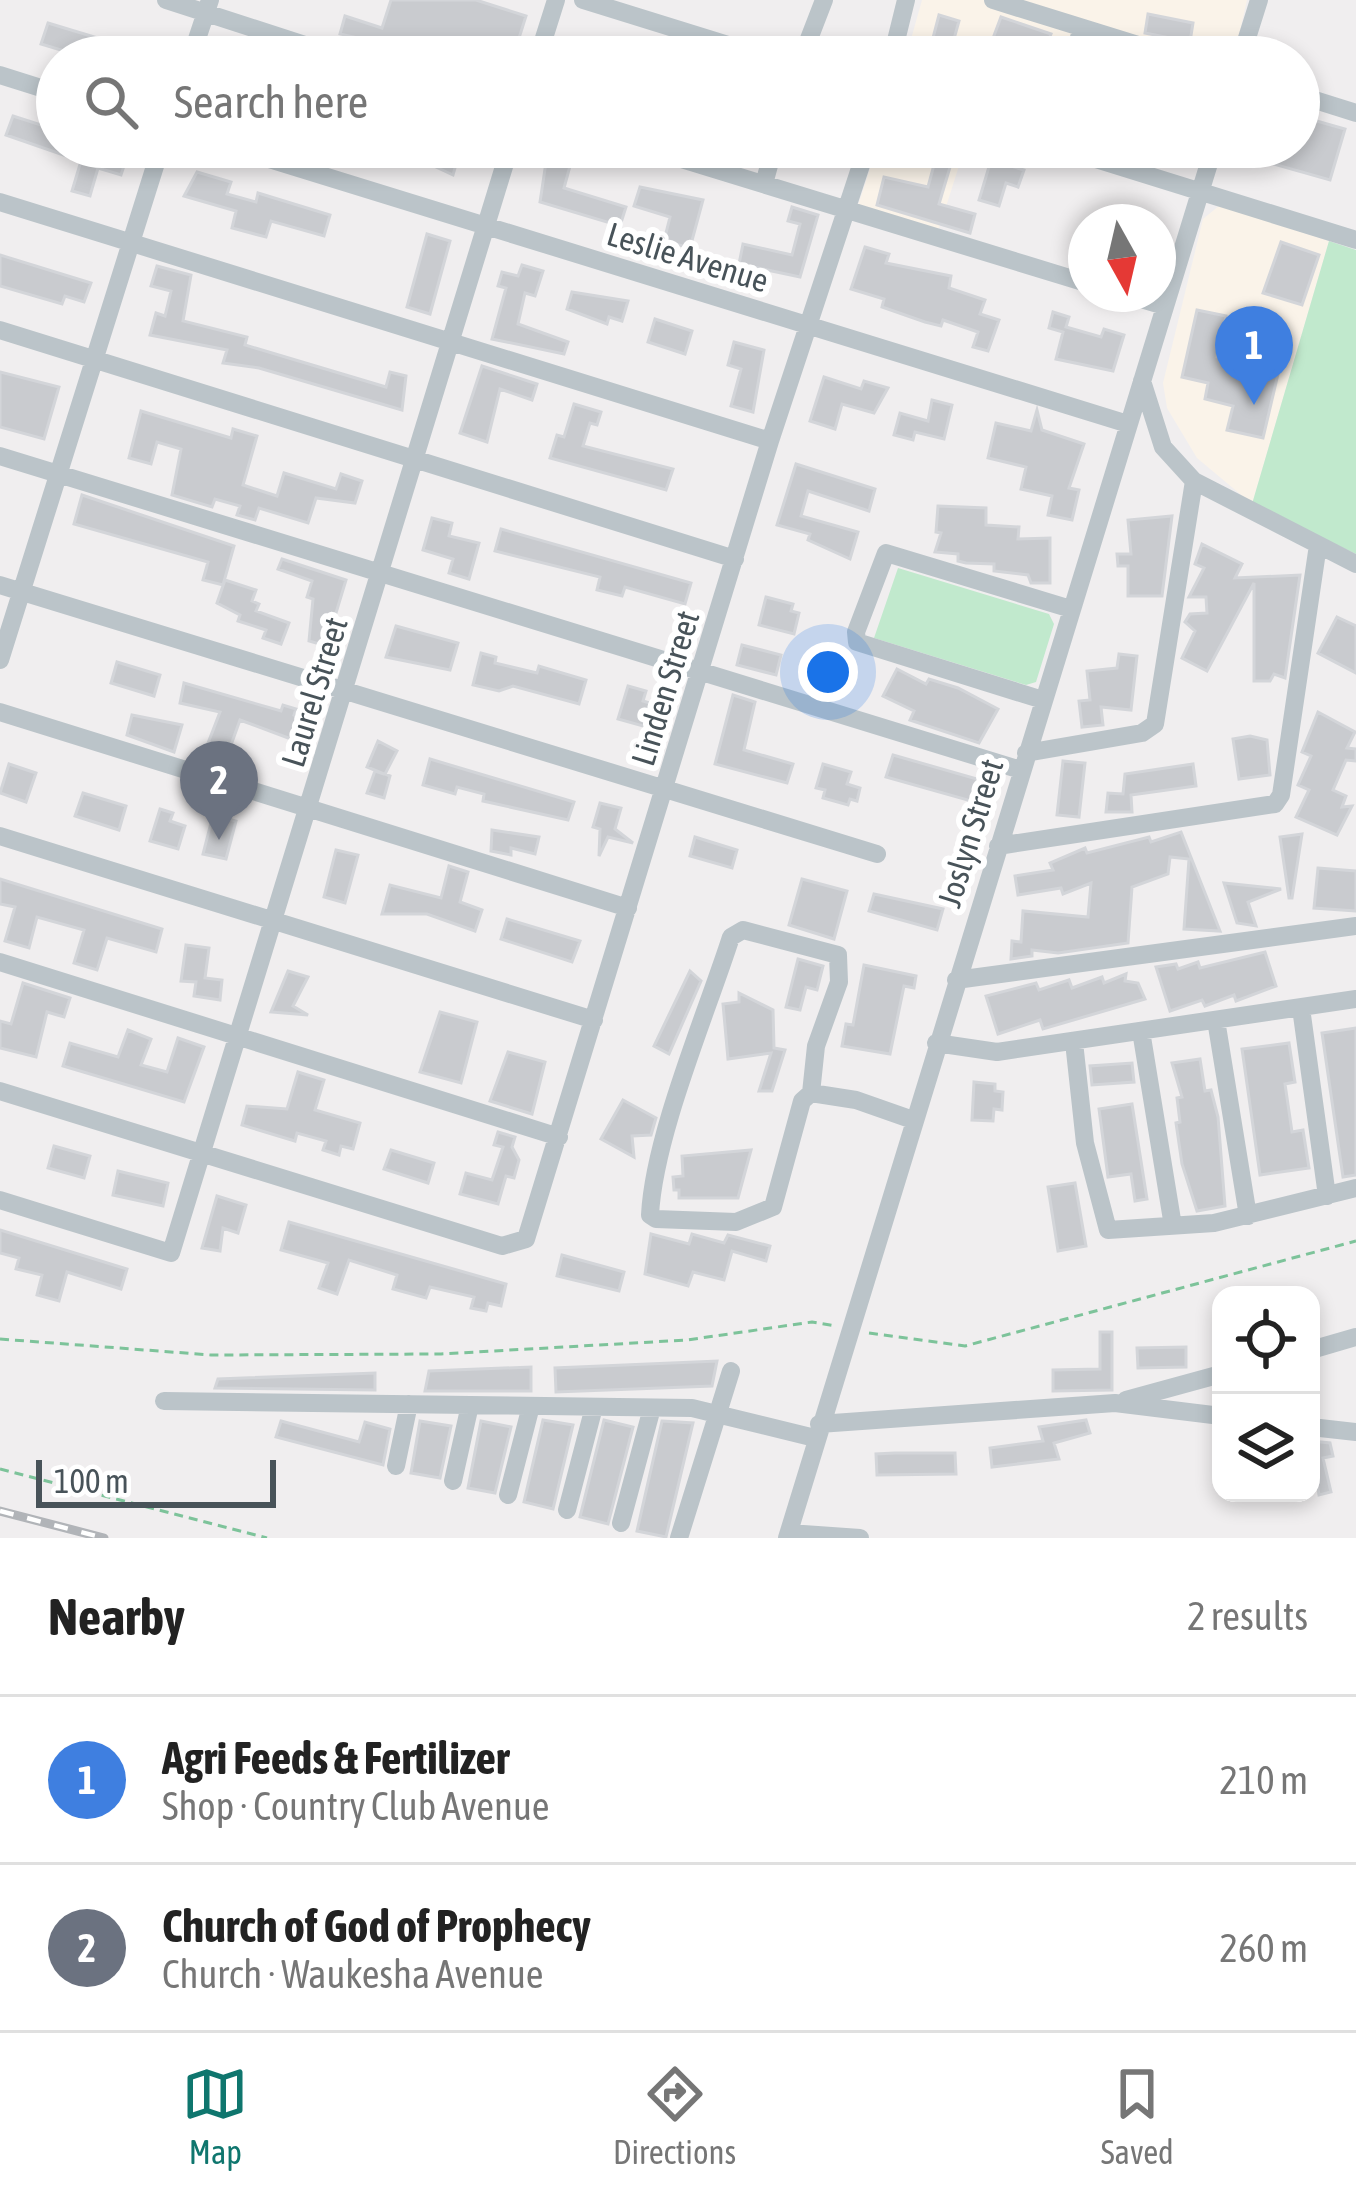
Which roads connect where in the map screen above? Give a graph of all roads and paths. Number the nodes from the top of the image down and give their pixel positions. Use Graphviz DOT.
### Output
graph roads {
  1 [pos="166,0"];
  2 [pos="556,0"];
  3 [pos="583,0"];
  4 [pos="824,0"];
  5 [pos="906,0"];
  6 [pos="993,0"];
  7 [pos="1259,0"];
  8 [pos="208,6"];
  9 [pos="1082,28"];
  10 [pos="198,36"];
  11 [pos="287,36"];
  12 [pos="545,36"];
  13 [pos="699,36"];
  14 [pos="810,36"];
  15 [pos="897,36"];
  16 [pos="1079,36"];
  17 [pos="1108,36"];
  18 [pos="1248,36"];
  19 [pos="0,75"];
  20 [pos="36,86"];
  21 [pos="1320,102"];
  22 [pos="1356,113"];
  23 [pos="154,168"];
  24 [pos="298,168"];
  25 [pos="504,168"];
  26 [pos="711,168"];
  27 [pos="768,168"];
  28 [pos="861,168"];
  29 [pos="1124,168"];
  30 [pos="1207,168"];
  31 [pos="764,184"];
  32 [pos="1200,192"];
  33 [pos="0,202"];
  34 [pos="849,209"];
  35 [pos="486,226"];
  36 [pos="1356,240"];
  37 [pos="129,242"];
  38 [pos="1176,268"];
  39 [pos="1068,277"];
  40 [pos="1162,312"];
  41 [pos="809,326"];
  42 [pos="0,330"];
  43 [pos="451,342"];
  44 [pos="91,358"];
  45 [pos="1142,381"];
  46 [pos="1128,424"];
  47 [pos="770,441"];
  48 [pos="0,456"];
  49 [pos="416,459"];
  50 [pos="56,473"];
  51 [pos="1194,481"];
  52 [pos="1318,545"];
  53 [pos="735,559"];
  54 [pos="1356,564"];
  55 [pos="381,574"];
  56 [pos="10,588"];
  57 [pos="1071,609"];
  58 [pos="0,660"];
  59 [pos="701,671"];
  60 [pos="347,689"];
  61 [pos="1042,700"];
  62 [pos="0,712"];
  63 [pos="1024,762"];
  64 [pos="665,789"];
  65 [pos="310,808"];
  66 [pos="0,836"];
  67 [pos="998,846"];
  68 [pos="877,854"];
  69 [pos="628,908"];
  70 [pos="275,922"];
  71 [pos="1356,926"];
  72 [pos="0,962"];
  73 [pos="956,980"];
  74 [pos="1356,999"];
  75 [pos="1301,1008"];
  76 [pos="594,1020"];
  77 [pos="1216,1020"];
  78 [pos="1141,1031"];
  79 [pos="238,1039"];
  80 [pos="1073,1042"];
  81 [pos="936,1043"];
  82 [pos="0,1091"];
  83 [pos="811,1093"];
  84 [pos="913,1120"];
  85 [pos="559,1138"];
  86 [pos="203,1152"];
  87 [pos="1356,1188"];
  88 [pos="1327,1196"];
  89 [pos="0,1200"];
  90 [pos="1248,1216"];
  91 [pos="1173,1226"];
  92 [pos="1356,1241"];
  93 [pos="848,1330"];
  94 [pos="1356,1337"];
  95 [pos="0,1339"];
  96 [pos="1320,1347"];
  97 [pos="731,1371"];
  98 [pos="1212,1376"];
  99 [pos="164,1401"];
  100 [pos="1115,1403"];
  101 [pos="409,1404"];
  102 [pos="470,1405"];
  103 [pos="531,1406"];
  104 [pos="594,1407"];
  105 [pos="652,1408"];
  106 [pos="717,1414"];
  107 [pos="1212,1415"];
  108 [pos="1320,1427"];
  109 [pos="817,1431"];
  110 [pos="1356,1432"];
  111 [pos="396,1466"];
  112 [pos="0,1468"];
  113 [pos="453,1480"];
  114 [pos="508,1495"];
  115 [pos="567,1510"];
  116 [pos="621,1523"];
  117 [pos="788,1535"];
  118 [pos="267,1538"];
  119 [pos="679,1538"];
  120 [pos="860,1538"];
  1 -- 8 [label="street"];
  2 -- 12 [label="street"];
  3 -- 13 [label="street"];
  4 -- 14 [label="street"];
  5 -- 15 [label="street"];
  6 -- 9 [label="street"];
  7 -- 18 [label="street"];
  8 -- 10 [label="street"];
  8 -- 11 [label="street"];
  9 -- 16 [label="street"];
  9 -- 17 [label="street"];
  19 -- 20 [label="street"];
  21 -- 22 [label="street"];
  23 -- 37 [label="street"];
  24 -- 35 [label="street, Leslie Avenue"];
  25 -- 35 [label="street, Laurel Street"];
  26 -- 31 [label="street"];
  27 -- 31 [label="street"];
  28 -- 34 [label="street, Linden Street"];
  29 -- 32 [label="street"];
  30 -- 32 [label="street, Joslyn Street"];
  31 -- 34 [label="street"];
  32 -- 36 [label="street"];
  32 -- 38 [label="street, Joslyn Street"];
  33 -- 37 [label="street"];
  34 -- 39 [label="street"];
  34 -- 41 [label="street, Linden Street"];
  35 -- 41 [label="street, Leslie Avenue"];
  35 -- 43 [label="street, Laurel Street"];
  37 -- 43 [label="street"];
  37 -- 44 [label="street"];
  40 -- 45 [label="street, Joslyn Street"];
  41 -- 46 [label="street, Leslie Avenue"];
  41 -- 47 [label="street, Linden Street"];
  42 -- 44 [label="street"];
  43 -- 47 [label="street"];
  43 -- 49 [label="street, Laurel Street"];
  44 -- 49 [label="street"];
  44 -- 50 [label="street"];
  45 -- 46 [label="street, Joslyn Street"];
  45 -- 51 [label="street"];
  46 -- 57 [label="street, Joslyn Street"];
  47 -- 53 [label="street, Linden Street"];
  48 -- 50 [label="street"];
  49 -- 53 [label="street"];
  49 -- 55 [label="street, Laurel Street"];
  50 -- 55 [label="street"];
  50 -- 56 [label="street"];
  51 -- 52 [label="street"];
  51 -- 63 [label="street"];
  52 -- 54 [label="street"];
  52 -- 67 [label="street"];
  53 -- 59 [label="street, Linden Street"];
  55 -- 59 [label="street"];
  55 -- 60 [label="street, Laurel Street"];
  56 -- 58 [label="street"];
  56 -- 60 [label="street"];
  57 -- 61 [label="street, Joslyn Street"];
  57 -- 61 [label="street"];
  59 -- 63 [label="street"];
  59 -- 64 [label="street, Linden Street"];
  60 -- 64 [label="street"];
  60 -- 65 [label="street, Laurel Street"];
  61 -- 63 [label="street, Joslyn Street"];
  62 -- 65 [label="street"];
  63 -- 67 [label="street, Joslyn Street"];
  64 -- 68 [label="street"];
  64 -- 69 [label="street, Linden Street"];
  65 -- 69 [label="street"];
  65 -- 70 [label="street, Laurel Street"];
  66 -- 70 [label="street"];
  67 -- 73 [label="street, Joslyn Street"];
  69 -- 76 [label="street, Linden Street"];
  70 -- 76 [label="street"];
  70 -- 79 [label="street, Laurel Street"];
  71 -- 73 [label="street"];
  72 -- 79 [label="street"];
  73 -- 81 [label="street, Joslyn Street"];
  74 -- 75 [label="street"];
  75 -- 77 [label="street"];
  75 -- 88 [label="street"];
  76 -- 85 [label="street, Linden Street"];
  77 -- 78 [label="street"];
  77 -- 90 [label="street"];
  78 -- 80 [label="street"];
  78 -- 91 [label="street"];
  79 -- 85 [label="street"];
  79 -- 86 [label="street, Laurel Street"];
  80 -- 81 [label="street"];
  80 -- 91 [label="street"];
  81 -- 84 [label="street, Joslyn Street"];
  82 -- 86 [label="street"];
  83 -- 83 [label="street"];
  83 -- 84 [label="street"];
  84 -- 93 [label="street, Joslyn Street"];
  85 -- 86 [label="street, Linden Street"];
  86 -- 89 [label="street, Laurel Street"];
  87 -- 88 [label="street"];
  88 -- 90 [label="street"];
  90 -- 91 [label="street"];
  92 -- 93 [label="path"];
  93 -- 95 [label="path"];
  93 -- 109 [label="street, Joslyn Street"];
  94 -- 96 [label="street"];
  97 -- 106 [label="street"];
  98 -- 100 [label="street"];
  99 -- 101 [label="street"];
  100 -- 107 [label="street"];
  100 -- 109 [label="street"];
  101 -- 102 [label="street"];
  101 -- 111 [label="street"];
  102 -- 103 [label="street"];
  102 -- 113 [label="street"];
  103 -- 104 [label="street"];
  103 -- 114 [label="street"];
  104 -- 105 [label="street"];
  104 -- 115 [label="street"];
  105 -- 106 [label="street"];
  105 -- 116 [label="street"];
  106 -- 109 [label="street"];
  106 -- 119 [label="street"];
  108 -- 110 [label="street"];
  109 -- 117 [label="street, Joslyn Street"];
  112 -- 118 [label="path"];
  117 -- 120 [label="street"];
}
